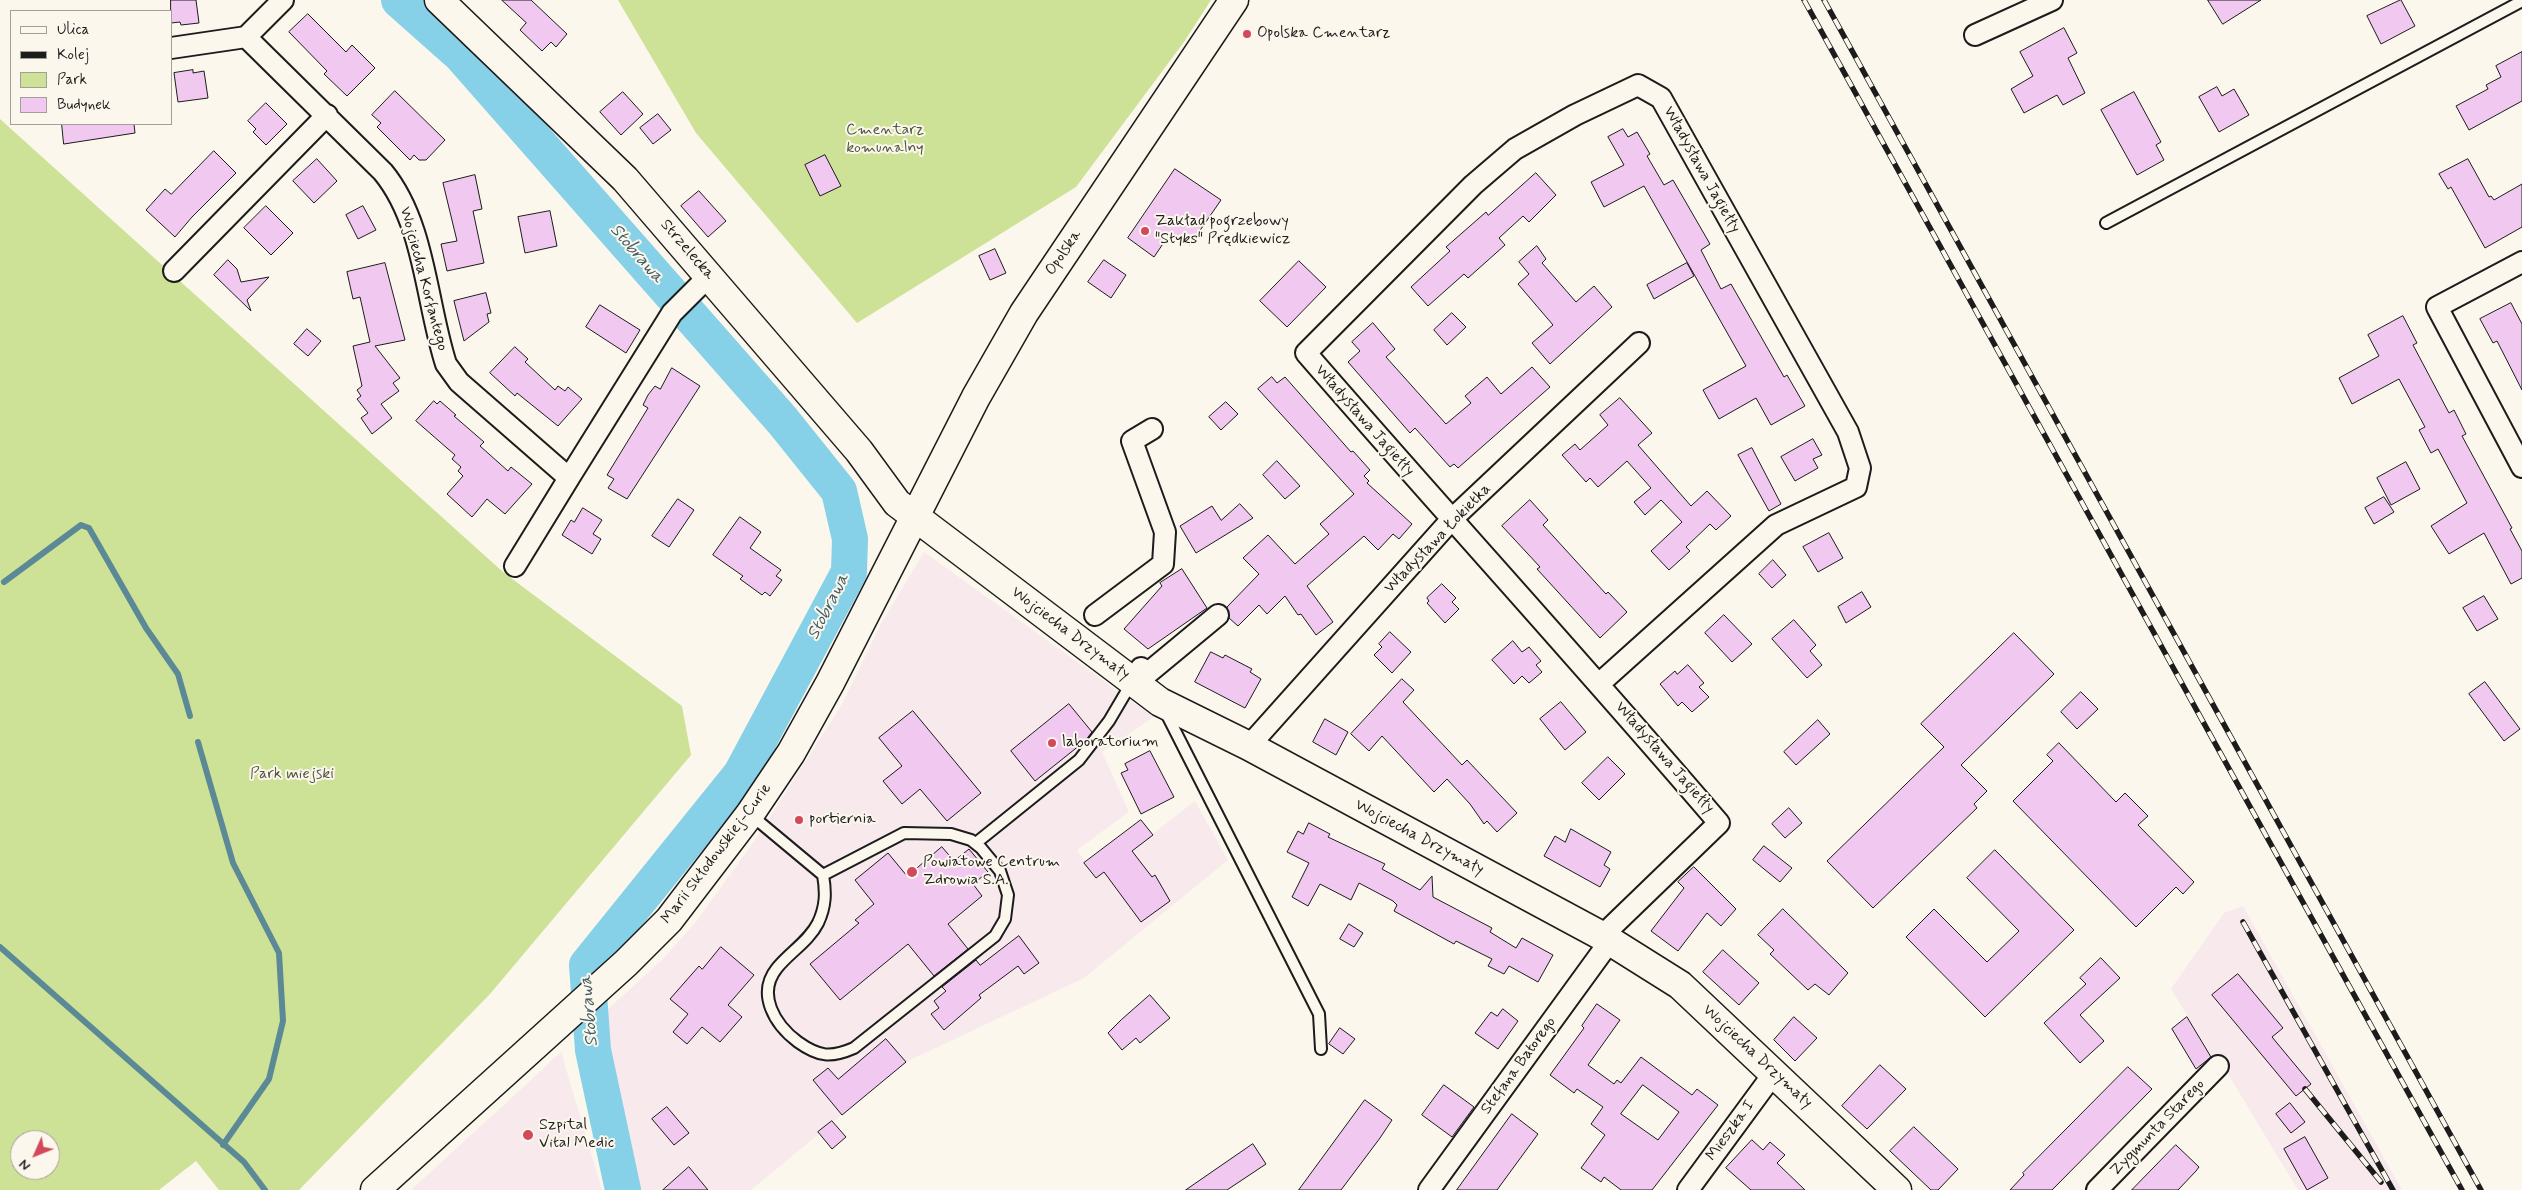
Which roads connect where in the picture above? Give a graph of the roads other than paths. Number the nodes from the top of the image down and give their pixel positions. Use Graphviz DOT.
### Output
graph roads {
  1 [pos="284,0"];
  2 [pos="439,0"];
  3 [pos="1234,0"];
  4 [pos="2052,0"];
  5 [pos="2522,1"];
  6 [pos="1975,35"];
  7 [pos="246,37"];
  8 [pos="172,48"];
  9 [pos="327,115"];
  10 [pos="2106,223"];
  11 [pos="2522,262"];
  12 [pos="174,271"];
  13 [pos="700,286"];
  14 [pos="1639,343"];
  15 [pos="1152,428"];
  16 [pos="2522,467"];
  17 [pos="569,478"];
  18 [pos="916,518"];
  19 [pos="1452,520"];
  20 [pos="515,566"];
  21 [pos="1095,615"];
  22 [pos="1218,615"];
  23 [pos="1137,674"];
  24 [pos="1600,683"];
  25 [pos="1160,702"];
  26 [pos="1249,746"];
  27 [pos="750,814"];
  28 [pos="976,843"];
  29 [pos="823,875"];
  30 [pos="1606,939"];
  31 [pos="1321,1049"];
  32 [pos="2218,1066"];
  33 [pos="1774,1073"];
  34 [pos="375,1190"];
  35 [pos="1429,1190"];
  36 [pos="1688,1190"];
  37 [pos="1897,1190"];
  38 [pos="2097,1190"];
  1 -- 7 [label="street"];
  2 -- 13 [label="street, Strzelecka"];
  3 -- 18 [label="street, Opolska"];
  4 -- 6 [label="street"];
  5 -- 10 [label="lane"];
  7 -- 8 [label="street"];
  7 -- 9 [label="street, Wojciecha Korfantego"];
  9 -- 12 [label="street"];
  9 -- 17 [label="street, Wojciecha Korfantego"];
  11 -- 16 [label="street"];
  13 -- 17 [label="street"];
  13 -- 18 [label="street, Strzelecka"];
  14 -- 19 [label="street, Władysława Łokietka"];
  15 -- 21 [label="street"];
  17 -- 20 [label="street"];
  18 -- 23 [label="street, Wojciecha Drzymały"];
  18 -- 27 [label="street, Marii Skłodowskiej-Curie"];
  19 -- 24 [label="street, Władysława Jagiełły"];
  19 -- 24 [label="street, Władysława Jagiełły"];
  19 -- 26 [label="street, Władysława Łokietka"];
  22 -- 23 [label="street"];
  23 -- 25 [label="street, Wojciecha Drzymały"];
  23 -- 28 [label="lane"];
  24 -- 30 [label="street, Władysława Jagiełły"];
  25 -- 26 [label="street, Wojciecha Drzymały"];
  25 -- 31 [label="lane"];
  26 -- 30 [label="street, Wojciecha Drzymały"];
  27 -- 29 [label="lane"];
  27 -- 34 [label="street, Marii Skłodowskiej-Curie"];
  28 -- 29 [label="lane"];
  28 -- 29 [label="lane"];
  30 -- 33 [label="street, Wojciecha Drzymały"];
  30 -- 35 [label="street, Stefana Batorego"];
  32 -- 38 [label="street, Zygmunta Starego"];
  33 -- 36 [label="street, Mieszka I"];
  33 -- 37 [label="street, Wojciecha Drzymały"];
}
